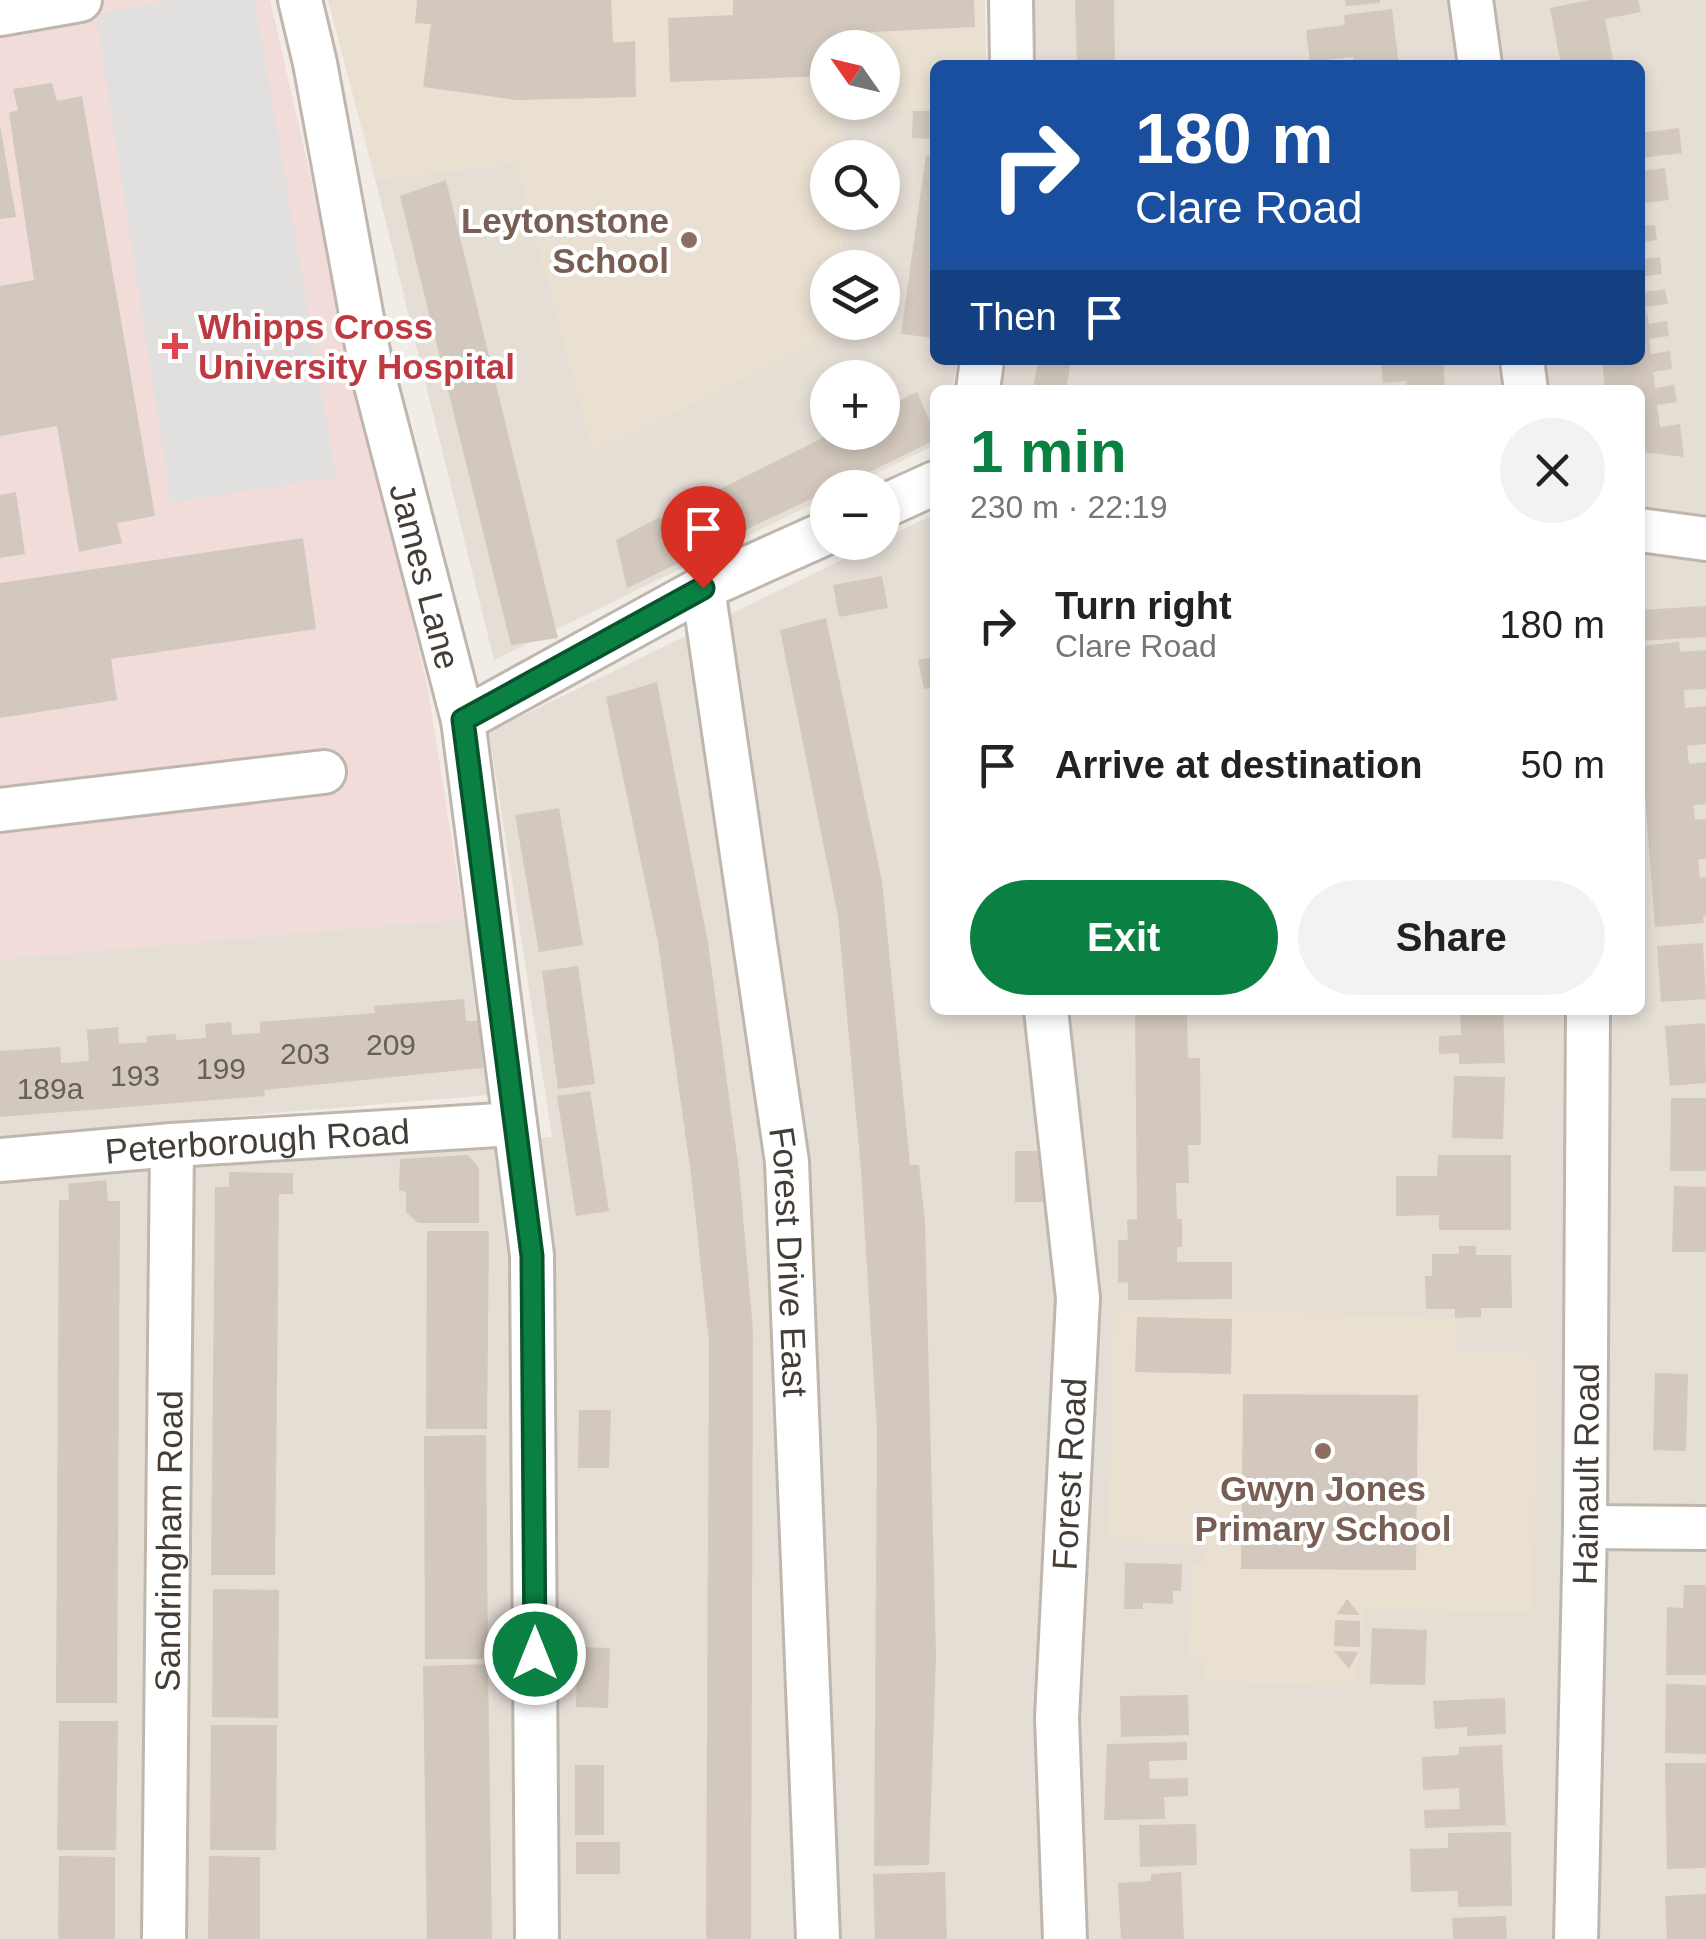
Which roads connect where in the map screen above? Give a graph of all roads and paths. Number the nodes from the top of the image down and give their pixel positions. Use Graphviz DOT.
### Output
graph roads {
  1 [pos="80,0"];
  2 [pos="300,0"];
  3 [pos="1012,0"];
  4 [pos="1471,0"];
  5 [pos="0,14"];
  6 [pos="1012,60"];
  7 [pos="1479,60"];
  8 [pos="930,486"];
  9 [pos="900,499"];
  10 [pos="1645,531"];
  11 [pos="810,540"];
  12 [pos="1706,540"];
  13 [pos="703,588"];
  14 [pos="463,720"];
  15 [pos="324,772"];
  16 [pos="0,810"];
  17 [pos="1047,1015"];
  18 [pos="1588,1015"];
  19 [pos="515,1124"];
  20 [pos="172,1145"];
  21 [pos="0,1160"];
  22 [pos="1585,1527"];
  23 [pos="1706,1528"];
  24 [pos="164,1939"];
  25 [pos="537,1939"];
  26 [pos="818,1939"];
  27 [pos="1065,1939"];
  28 [pos="1576,1939"];
  1 -- 5 [label="street"];
  2 -- 14 [label="street, James Lane"];
  3 -- 6 [label="street"];
  4 -- 7 [label="street"];
  8 -- 9 [label="street"];
  10 -- 12 [label="street"];
  11 -- 13 [label="street"];
  13 -- 14 [label="street"];
  13 -- 26 [label="street, Forest Drive East"];
  14 -- 19 [label="street, James Lane"];
  15 -- 16 [label="street"];
  17 -- 27 [label="street, Forest Road"];
  18 -- 22 [label="street, Hainault Road"];
  19 -- 20 [label="street, Peterborough Road"];
  19 -- 25 [label="street, James Lane"];
  20 -- 21 [label="street, Peterborough Road"];
  20 -- 24 [label="street, Sandringham Road"];
  22 -- 23 [label="street"];
  22 -- 28 [label="street, Hainault Road"];
}
